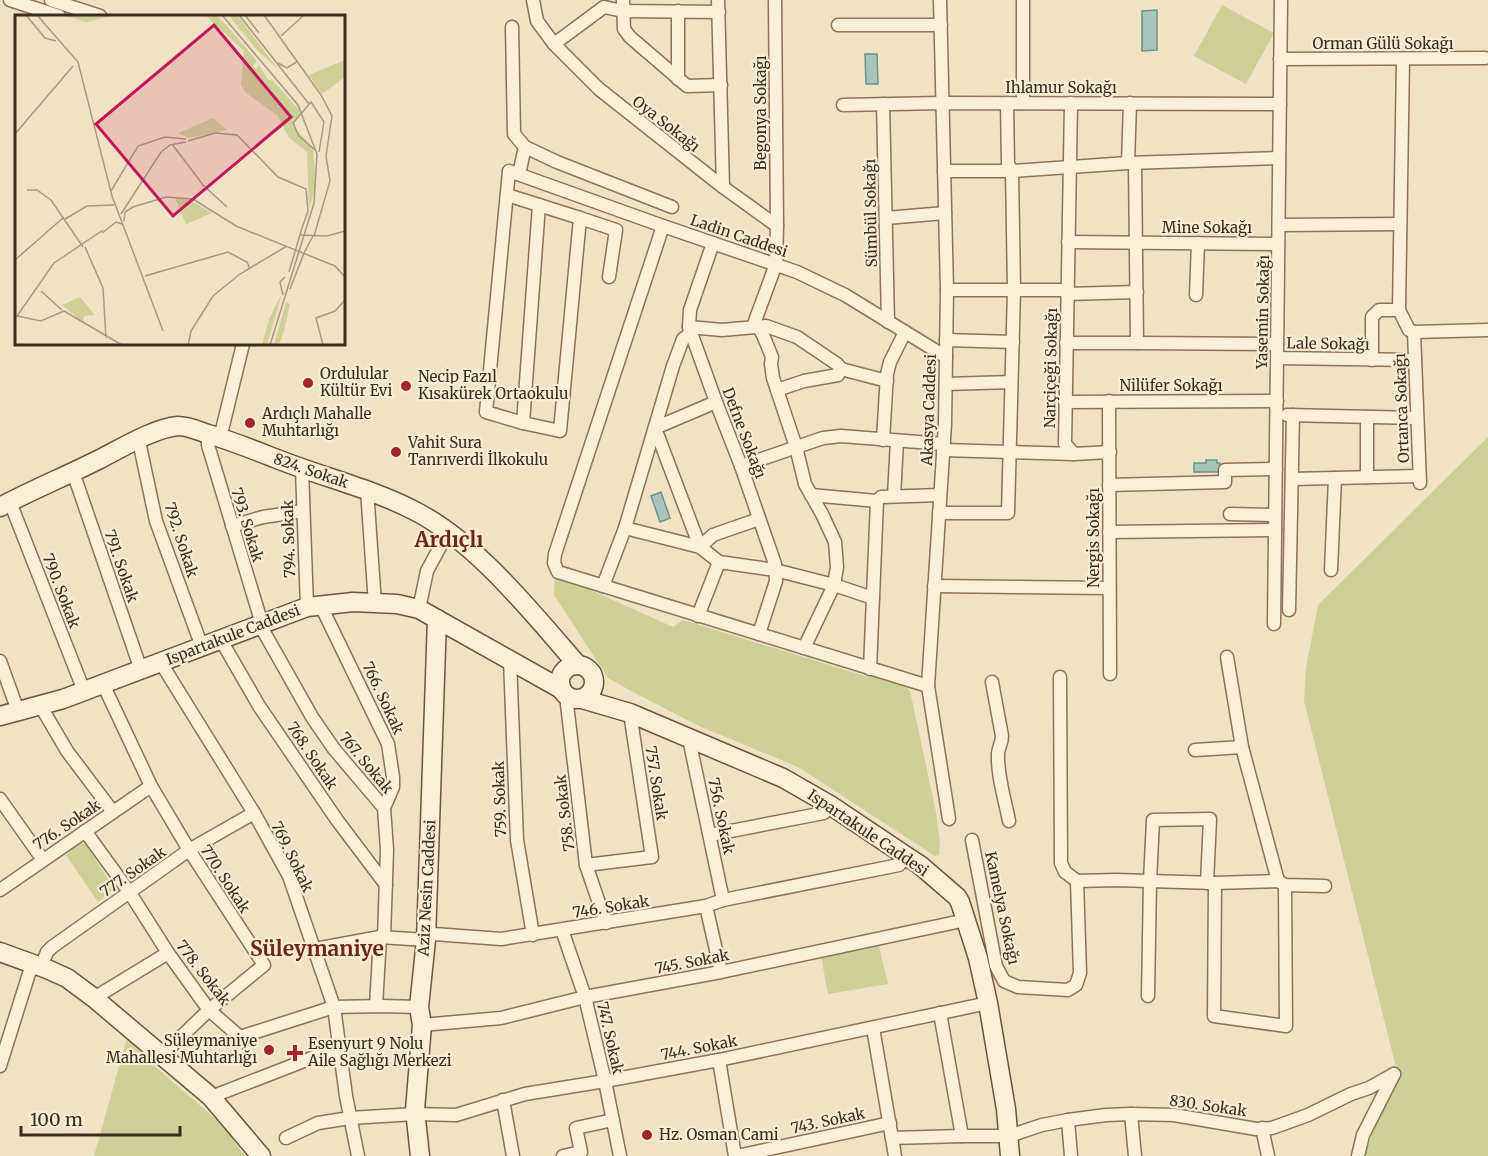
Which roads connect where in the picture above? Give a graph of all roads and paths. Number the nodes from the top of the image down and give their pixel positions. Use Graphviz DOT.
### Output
graph roads {
  1 [pos="10,0"];
  2 [pos="51,0"];
  3 [pos="533,0"];
  4 [pos="775,0"];
  5 [pos="940,0"];
  6 [pos="1023,0"];
  7 [pos="1281,0"];
  8 [pos="623,6"];
  9 [pos="718,6"];
  10 [pos="678,11"];
  11 [pos="56,15"];
  12 [pos="97,15"];
  13 [pos="838,25"];
  14 [pos="940,25"];
  15 [pos="512,27"];
  16 [pos="554,44"];
  17 [pos="1485,58"];
  18 [pos="1280,59"];
  19 [pos="1403,59"];
  20 [pos="678,79"];
  21 [pos="720,85"];
  22 [pos="942,103"];
  23 [pos="1007,103"];
  24 [pos="1023,103"];
  25 [pos="1071,103"];
  26 [pos="1130,103"];
  27 [pos="883,104"];
  28 [pos="1280,104"];
  29 [pos="843,105"];
  30 [pos="525,147"];
  31 [pos="1279,158"];
  32 [pos="1132,163"];
  33 [pos="1070,168"];
  34 [pos="944,171"];
  35 [pos="1012,171"];
  36 [pos="514,173"];
  37 [pos="723,187"];
  38 [pos="507,195"];
  39 [pos="539,205"];
  40 [pos="672,207"];
  41 [pos="945,213"];
  42 [pos="580,218"];
  43 [pos="886,218"];
  44 [pos="1400,224"];
  45 [pos="1279,225"];
  46 [pos="663,226"];
  47 [pos="777,226"];
  48 [pos="1068,242"];
  49 [pos="713,243"];
  50 [pos="1136,243"];
  51 [pos="1198,243"];
  52 [pos="1278,244"];
  53 [pos="776,264"];
  54 [pos="609,277"];
  55 [pos="947,290"];
  56 [pos="1014,290"];
  57 [pos="1067,292"];
  58 [pos="1137,292"];
  59 [pos="1196,295"];
  60 [pos="1399,310"];
  61 [pos="888,322"];
  62 [pos="758,326"];
  63 [pos="690,330"];
  64 [pos="1488,330"];
  65 [pos="905,332"];
  66 [pos="1414,332"];
  67 [pos="946,340"];
  68 [pos="1012,342"];
  69 [pos="1137,343"];
  70 [pos="1066,344"];
  71 [pos="1277,344"];
  72 [pos="243,345"];
  73 [pos="946,357"];
  74 [pos="1277,358"];
  75 [pos="1372,360"];
  76 [pos="1415,360"];
  77 [pos="841,369"];
  78 [pos="887,381"];
  79 [pos="1011,382"];
  80 [pos="946,384"];
  81 [pos="777,390"];
  82 [pos="1109,401"];
  83 [pos="1277,401"];
  84 [pos="716,402"];
  85 [pos="1065,402"];
  86 [pos="1276,415"];
  87 [pos="1293,415"];
  88 [pos="1367,417"];
  89 [pos="1417,418"];
  90 [pos="523,423"];
  91 [pos="655,428"];
  92 [pos="214,436"];
  93 [pos="137,440"];
  94 [pos="883,440"];
  95 [pos="897,441"];
  96 [pos="796,447"];
  97 [pos="943,447"];
  98 [pos="1110,452"];
  99 [pos="1009,453"];
  100 [pos="1074,454"];
  101 [pos="741,466"];
  102 [pos="302,469"];
  103 [pos="1276,469"];
  104 [pos="73,471"];
  105 [pos="1367,477"];
  106 [pos="1335,478"];
  107 [pos="1292,479"];
  108 [pos="1109,485"];
  109 [pos="367,490"];
  110 [pos="811,495"];
  111 [pos="940,495"];
  112 [pos="894,496"];
  113 [pos="877,501"];
  114 [pos="5,504"];
  115 [pos="303,511"];
  116 [pos="939,513"];
  117 [pos="1230,514"];
  118 [pos="1275,515"];
  119 [pos="759,519"];
  120 [pos="232,526"];
  121 [pos="625,528"];
  122 [pos="1275,530"];
  123 [pos="448,532"];
  124 [pos="1109,532"];
  125 [pos="700,547"];
  126 [pos="719,562"];
  127 [pos="775,570"];
  128 [pos="1331,570"];
  129 [pos="834,585"];
  130 [pos="603,586"];
  131 [pos="934,586"];
  132 [pos="1109,588"];
  133 [pos="873,598"];
  134 [pos="375,604"];
  135 [pos="314,606"];
  136 [pos="419,609"];
  137 [pos="1289,610"];
  138 [pos="698,616"];
  139 [pos="436,619"];
  140 [pos="261,624"];
  141 [pos="1274,624"];
  142 [pos="759,634"];
  143 [pos="221,640"];
  144 [pos="202,647"];
  145 [pos="804,648"];
  146 [pos="1227,657"];
  147 [pos="510,660"];
  148 [pos="0,661"];
  149 [pos="161,663"];
  150 [pos="578,665"];
  151 [pos="870,669"];
  152 [pos="141,670"];
  153 [pos="1110,674"];
  154 [pos="1060,677"];
  155 [pos="594,680"];
  156 [pos="992,682"];
  157 [pos="103,684"];
  158 [pos="928,686"];
  159 [pos="84,691"];
  160 [pos="570,695"];
  161 [pos="40,705"];
  162 [pos="18,711"];
  163 [pos="630,713"];
  164 [pos="0,716"];
  165 [pos="689,739"];
  166 [pos="1242,747"];
  167 [pos="1195,750"];
  168 [pos="151,786"];
  169 [pos="0,799"];
  170 [pos="830,805"];
  171 [pos="384,808"];
  172 [pos="113,812"];
  173 [pos="254,813"];
  174 [pos="948,819"];
  175 [pos="1009,821"];
  176 [pos="85,831"];
  177 [pos="710,835"];
  178 [pos="972,840"];
  179 [pos="189,850"];
  180 [pos="906,856"];
  181 [pos="43,860"];
  182 [pos="586,865"];
  183 [pos="1077,881"];
  184 [pos="1150,881"];
  185 [pos="1211,883"];
  186 [pos="1282,883"];
  187 [pos="386,885"];
  188 [pos="1325,886"];
  189 [pos="0,890"];
  190 [pos="130,893"];
  191 [pos="723,900"];
  192 [pos="706,906"];
  193 [pos="966,921"];
  194 [pos="606,923"];
  195 [pos="562,930"];
  196 [pos="532,935"];
  197 [pos="382,937"];
  198 [pos="426,940"];
  199 [pos="315,949"];
  200 [pos="0,952"];
  201 [pos="168,953"];
  202 [pos="36,965"];
  203 [pos="721,972"];
  204 [pos="1148,996"];
  205 [pos="585,997"];
  206 [pos="94,998"];
  207 [pos="988,1003"];
  208 [pos="376,1006"];
  209 [pos="334,1007"];
  210 [pos="419,1007"];
  211 [pos="209,1010"];
  212 [pos="940,1013"];
  213 [pos="422,1025"];
  214 [pos="873,1028"];
  215 [pos="339,1047"];
  216 [pos="161,1056"];
  217 [pos="719,1060"];
  218 [pos="0,1066"];
  219 [pos="605,1081"];
  220 [pos="211,1097"];
  221 [pos="503,1100"];
  222 [pos="415,1114"];
  223 [pos="1131,1114"];
  224 [pos="350,1118"];
  225 [pos="613,1120"];
  226 [pos="1068,1120"];
  227 [pos="890,1124"];
  228 [pos="1262,1128"];
  229 [pos="962,1136"];
  230 [pos="1009,1137"];
  231 [pos="286,1138"];
  232 [pos="892,1138"];
  233 [pos="261,1156"];
  234 [pos="358,1156"];
  235 [pos="420,1156"];
  236 [pos="513,1156"];
  237 [pos="563,1156"];
  238 [pos="620,1156"];
  239 [pos="736,1156"];
  240 [pos="895,1156"];
  241 [pos="1010,1156"];
  242 [pos="1071,1156"];
  243 [pos="1135,1156"];
  244 [pos="1268,1156"];
  245 [pos="1358,1156"];
  1 -- 11 [label="street"];
  2 -- 12 [label="street"];
  3 -- 16 [label="street, Oya Sokağı"];
  4 -- 47 [label="street, Begonya Sokağı"];
  5 -- 14 [label="street, Akasya Caddesi"];
  6 -- 24 [label="street"];
  7 -- 18 [label="street, Yasemin Sokağı"];
  8 -- 10 [label="street"];
  8 -- 16 [label="street"];
  8 -- 20 [label="street"];
  9 -- 10 [label="street"];
  9 -- 21 [label="street"];
  10 -- 20 [label="street"];
  13 -- 14 [label="street"];
  14 -- 22 [label="street, Akasya Caddesi"];
  15 -- 30 [label="street"];
  16 -- 37 [label="street, Oya Sokağı"];
  17 -- 19 [label="street, Orman Gülü Sokağı"];
  18 -- 19 [label="street, Orman Gülü Sokağı"];
  18 -- 28 [label="street, Yasemin Sokağı"];
  19 -- 44 [label="street"];
  20 -- 21 [label="street"];
  21 -- 37 [label="street"];
  22 -- 23 [label="street, Ihlamur Sokağı"];
  22 -- 27 [label="street, Ihlamur Sokağı"];
  22 -- 34 [label="street, Akasya Caddesi"];
  23 -- 24 [label="street, Ihlamur Sokağı"];
  23 -- 35 [label="street"];
  24 -- 25 [label="street, Ihlamur Sokağı"];
  25 -- 26 [label="street, Ihlamur Sokağı"];
  25 -- 33 [label="street, Narçiçeği Sokağı"];
  26 -- 28 [label="street, Ihlamur Sokağı"];
  26 -- 32 [label="street"];
  27 -- 29 [label="street, Ihlamur Sokağı"];
  27 -- 43 [label="street, Sümbül Sokağı"];
  28 -- 31 [label="street, Yasemin Sokağı"];
  30 -- 36 [label="street"];
  30 -- 40 [label="street"];
  31 -- 32 [label="street"];
  31 -- 45 [label="street, Yasemin Sokağı"];
  32 -- 33 [label="street"];
  32 -- 50 [label="street"];
  33 -- 35 [label="street"];
  33 -- 48 [label="street, Narçiçeği Sokağı"];
  34 -- 35 [label="street"];
  34 -- 41 [label="street, Akasya Caddesi"];
  35 -- 56 [label="street"];
  36 -- 38 [label="street"];
  36 -- 46 [label="street, Ladin Caddesi"];
  37 -- 47 [label="street, Oya Sokağı"];
  38 -- 39 [label="street"];
  38 -- 90 [label="street"];
  39 -- 42 [label="street"];
  39 -- 90 [label="street"];
  41 -- 43 [label="street"];
  41 -- 55 [label="street, Akasya Caddesi"];
  42 -- 54 [label="street"];
  42 -- 90 [label="street"];
  43 -- 61 [label="street, Sümbül Sokağı"];
  44 -- 45 [label="street"];
  44 -- 60 [label="street"];
  45 -- 52 [label="street, Yasemin Sokağı"];
  46 -- 49 [label="street, Ladin Caddesi"];
  46 -- 130 [label="street"];
  47 -- 53 [label="street"];
  48 -- 50 [label="street"];
  48 -- 57 [label="street, Narçiçeği Sokağı"];
  49 -- 53 [label="street, Ladin Caddesi"];
  49 -- 63 [label="street"];
  50 -- 51 [label="street, Mine Sokağı"];
  50 -- 58 [label="street"];
  51 -- 52 [label="street, Mine Sokağı"];
  51 -- 59 [label="street"];
  52 -- 71 [label="street, Yasemin Sokağı"];
  53 -- 61 [label="street, Ladin Caddesi"];
  53 -- 62 [label="street"];
  55 -- 56 [label="street"];
  55 -- 67 [label="street, Akasya Caddesi"];
  56 -- 57 [label="street"];
  56 -- 68 [label="street"];
  57 -- 58 [label="street"];
  57 -- 70 [label="street, Narçiçeği Sokağı"];
  58 -- 69 [label="street"];
  60 -- 66 [label="street"];
  60 -- 75 [label="street"];
  61 -- 65 [label="street, Ladin Caddesi"];
  62 -- 63 [label="street"];
  62 -- 77 [label="street"];
  62 -- 81 [label="street"];
  63 -- 84 [label="street, Defne Sokağı"];
  63 -- 91 [label="street"];
  64 -- 66 [label="street"];
  65 -- 73 [label="street, Ladin Caddesi"];
  65 -- 78 [label="street"];
  66 -- 76 [label="street, Ortanca Sokağı"];
  67 -- 68 [label="street"];
  67 -- 73 [label="street, Akasya Caddesi"];
  68 -- 79 [label="street"];
  69 -- 70 [label="street"];
  69 -- 71 [label="street"];
  70 -- 85 [label="street, Narçiçeği Sokağı"];
  71 -- 74 [label="street, Yasemin Sokağı"];
  72 -- 92 [label="street"];
  73 -- 80 [label="street, Akasya Caddesi"];
  74 -- 75 [label="street, Lale Sokağı"];
  74 -- 83 [label="street, Yasemin Sokağı"];
  75 -- 76 [label="street, Lale Sokağı"];
  76 -- 89 [label="street, Ortanca Sokağı"];
  77 -- 78 [label="street"];
  77 -- 81 [label="street"];
  78 -- 94 [label="street"];
  79 -- 80 [label="street"];
  79 -- 99 [label="street"];
  80 -- 97 [label="street, Akasya Caddesi"];
  81 -- 96 [label="street"];
  82 -- 83 [label="street, Nilüfer Sokağı"];
  82 -- 85 [label="street, Nilüfer Sokağı"];
  82 -- 98 [label="street, Nergis Sokağı"];
  83 -- 86 [label="street, Yasemin Sokağı"];
  84 -- 91 [label="street"];
  84 -- 101 [label="street, Defne Sokağı"];
  85 -- 100 [label="street, Narçiçeği Sokağı"];
  86 -- 87 [label="street"];
  86 -- 103 [label="street, Yasemin Sokağı"];
  87 -- 88 [label="street"];
  87 -- 107 [label="street"];
  88 -- 89 [label="street"];
  88 -- 105 [label="street"];
  89 -- 105 [label="street, Ortanca Sokağı"];
  91 -- 121 [label="street"];
  91 -- 125 [label="street"];
  92 -- 93 [label="street, 824. Sokak"];
  92 -- 102 [label="street, 824. Sokak"];
  92 -- 120 [label="street, 793. Sokak"];
  93 -- 104 [label="street, 824. Sokak"];
  93 -- 144 [label="street, 792. Sokak"];
  94 -- 95 [label="street"];
  94 -- 96 [label="street"];
  95 -- 97 [label="street"];
  95 -- 112 [label="street"];
  96 -- 101 [label="street"];
  96 -- 110 [label="street"];
  97 -- 99 [label="street"];
  97 -- 111 [label="street, Akasya Caddesi"];
  98 -- 100 [label="street"];
  98 -- 108 [label="street, Nergis Sokağı"];
  99 -- 100 [label="street"];
  99 -- 116 [label="street"];
  101 -- 119 [label="street, Defne Sokağı"];
  102 -- 109 [label="street, 824. Sokak"];
  102 -- 115 [label="street, 794. Sokak"];
  103 -- 108 [label="street"];
  103 -- 118 [label="street, Yasemin Sokağı"];
  104 -- 114 [label="street, 824. Sokak"];
  104 -- 152 [label="street, 791. Sokak"];
  105 -- 106 [label="street"];
  106 -- 107 [label="street"];
  106 -- 128 [label="street"];
  107 -- 137 [label="street"];
  108 -- 124 [label="street, Nergis Sokağı"];
  109 -- 123 [label="street, 824. Sokak"];
  109 -- 134 [label="street"];
  110 -- 113 [label="street"];
  110 -- 129 [label="street"];
  111 -- 112 [label="street"];
  111 -- 116 [label="street, Akasya Caddesi"];
  112 -- 113 [label="street"];
  113 -- 133 [label="street"];
  114 -- 159 [label="street, 790. Sokak"];
  115 -- 120 [label="street"];
  115 -- 135 [label="street, 794. Sokak"];
  116 -- 131 [label="street, Akasya Caddesi"];
  117 -- 118 [label="street"];
  118 -- 122 [label="street, Yasemin Sokağı"];
  119 -- 125 [label="street"];
  119 -- 127 [label="street, Defne Sokağı"];
  120 -- 140 [label="street, 793. Sokak"];
  121 -- 125 [label="street"];
  121 -- 130 [label="street"];
  122 -- 124 [label="street"];
  122 -- 141 [label="street, Yasemin Sokağı"];
  123 -- 136 [label="street"];
  123 -- 150 [label="street, 824. Sokak"];
  124 -- 132 [label="street, Nergis Sokağı"];
  125 -- 126 [label="street"];
  126 -- 127 [label="street"];
  126 -- 138 [label="street"];
  127 -- 129 [label="street"];
  127 -- 142 [label="street, Defne Sokağı"];
  129 -- 133 [label="street"];
  129 -- 145 [label="street"];
  130 -- 138 [label="street"];
  131 -- 132 [label="street"];
  131 -- 158 [label="street, Akasya Caddesi"];
  132 -- 153 [label="street, Nergis Sokağı"];
  133 -- 151 [label="street"];
  134 -- 135 [label="street, Ispartakule Caddesi"];
  134 -- 136 [label="street, Ispartakule Caddesi"];
  135 -- 140 [label="street, Ispartakule Caddesi"];
  135 -- 171 [label="street, 766. Sokak"];
  136 -- 139 [label="street, Ispartakule Caddesi"];
  138 -- 142 [label="street"];
  139 -- 147 [label="street, Ispartakule Caddesi"];
  139 -- 198 [label="street, Aziz Nesin Caddesi"];
  140 -- 143 [label="street, Ispartakule Caddesi"];
  140 -- 171 [label="street, 767. Sokak"];
  142 -- 145 [label="street"];
  143 -- 144 [label="street, Ispartakule Caddesi"];
  143 -- 187 [label="street, 768. Sokak"];
  144 -- 149 [label="street, Ispartakule Caddesi"];
  145 -- 151 [label="street"];
  146 -- 166 [label="street"];
  147 -- 160 [label="street, Ispartakule Caddesi"];
  147 -- 196 [label="street, 759. Sokak"];
  148 -- 162 [label="street"];
  149 -- 152 [label="street, Ispartakule Caddesi"];
  149 -- 173 [label="street, 769. Sokak"];
  150 -- 155 [label="street"];
  150 -- 160 [label="street"];
  151 -- 158 [label="street"];
  152 -- 157 [label="street, Ispartakule Caddesi"];
  154 -- 183 [label="street"];
  155 -- 160 [label="street"];
  155 -- 163 [label="street, Ispartakule Caddesi"];
  156 -- 175 [label="street"];
  157 -- 159 [label="street, Ispartakule Caddesi"];
  157 -- 168 [label="street, 770. Sokak"];
  158 -- 174 [label="street, Akasya Caddesi"];
  159 -- 161 [label="street, Ispartakule Caddesi"];
  160 -- 163 [label="street, Ispartakule Caddesi"];
  160 -- 182 [label="street, 758. Sokak"];
  161 -- 162 [label="street, Ispartakule Caddesi"];
  161 -- 172 [label="street"];
  162 -- 164 [label="street, Ispartakule Caddesi"];
  163 -- 165 [label="street, Ispartakule Caddesi"];
  163 -- 182 [label="street, 757. Sokak"];
  165 -- 170 [label="street, Ispartakule Caddesi"];
  165 -- 177 [label="street, 756. Sokak"];
  166 -- 167 [label="street"];
  166 -- 186 [label="street"];
  168 -- 172 [label="street, 776. Sokak"];
  168 -- 179 [label="street, 770. Sokak"];
  169 -- 181 [label="street"];
  170 -- 177 [label="street"];
  170 -- 180 [label="street, Ispartakule Caddesi"];
  171 -- 187 [label="street, 767. Sokak"];
  172 -- 176 [label="street, 776. Sokak"];
  173 -- 179 [label="street, 777. Sokak"];
  173 -- 199 [label="street, 769. Sokak"];
  176 -- 181 [label="street, 776. Sokak"];
  176 -- 190 [label="street, 778. Sokak"];
  177 -- 191 [label="street, 756. Sokak"];
  178 -- 183 [label="street, Kamelya Sokağı"];
  179 -- 190 [label="street, 777. Sokak"];
  179 -- 211 [label="street, 770. Sokak"];
  180 -- 191 [label="street, 746. Sokak"];
  180 -- 193 [label="street, Ispartakule Caddesi"];
  181 -- 189 [label="street, 776. Sokak"];
  182 -- 194 [label="street, 758. Sokak"];
  183 -- 184 [label="street"];
  184 -- 185 [label="street"];
  184 -- 185 [label="street"];
  184 -- 204 [label="street"];
  185 -- 186 [label="street"];
  185 -- 186 [label="street"];
  186 -- 188 [label="street"];
  187 -- 197 [label="street, 767. Sokak"];
  190 -- 201 [label="street, 778. Sokak"];
  190 -- 202 [label="street, 777. Sokak"];
  191 -- 192 [label="street, 746. Sokak"];
  192 -- 194 [label="street, 746. Sokak"];
  192 -- 203 [label="street"];
  193 -- 203 [label="street, 745. Sokak"];
  193 -- 207 [label="street, Ispartakule Caddesi"];
  194 -- 195 [label="street, 746. Sokak"];
  195 -- 196 [label="street, 746. Sokak"];
  195 -- 205 [label="street, 747. Sokak"];
  196 -- 198 [label="street, 746. Sokak"];
  197 -- 198 [label="street, 746. Sokak"];
  197 -- 199 [label="street, 746. Sokak"];
  197 -- 208 [label="street, 767. Sokak"];
  198 -- 210 [label="street, Aziz Nesin Caddesi"];
  199 -- 209 [label="street, 769. Sokak"];
  200 -- 202 [label="street"];
  201 -- 206 [label="street"];
  201 -- 211 [label="street, 778. Sokak"];
  202 -- 206 [label="street"];
  202 -- 218 [label="street, 777. Sokak"];
  203 -- 205 [label="street, 745. Sokak"];
  205 -- 213 [label="street, 745. Sokak"];
  205 -- 219 [label="street, 747. Sokak"];
  206 -- 216 [label="street"];
  207 -- 212 [label="street, 744. Sokak"];
  207 -- 230 [label="street, Ispartakule Caddesi"];
  208 -- 209 [label="street, 778. Sokak"];
  208 -- 210 [label="street, 778. Sokak"];
  209 -- 211 [label="street, 778. Sokak"];
  209 -- 215 [label="street, 769. Sokak"];
  210 -- 213 [label="street, Aziz Nesin Caddesi"];
  211 -- 216 [label="street, 770. Sokak"];
  212 -- 214 [label="street, 744. Sokak"];
  212 -- 229 [label="street"];
  213 -- 222 [label="street, Aziz Nesin Caddesi"];
  214 -- 217 [label="street, 744. Sokak"];
  214 -- 227 [label="street"];
  215 -- 220 [label="street"];
  215 -- 224 [label="street, 769. Sokak"];
  216 -- 220 [label="street"];
  217 -- 219 [label="street, 744. Sokak"];
  217 -- 239 [label="street"];
  219 -- 221 [label="street, 744. Sokak"];
  219 -- 225 [label="street, 747. Sokak"];
  220 -- 233 [label="street"];
  221 -- 222 [label="street, 744. Sokak"];
  221 -- 236 [label="street"];
  222 -- 224 [label="street, 744. Sokak"];
  222 -- 235 [label="street, Aziz Nesin Caddesi"];
  223 -- 226 [label="street, 830. Sokak"];
  223 -- 228 [label="street, 830. Sokak"];
  223 -- 243 [label="street"];
  224 -- 231 [label="street, 744. Sokak"];
  224 -- 234 [label="street, 769. Sokak"];
  225 -- 237 [label="street"];
  225 -- 238 [label="street, 747. Sokak"];
  226 -- 230 [label="street, 830. Sokak"];
  226 -- 242 [label="street"];
  227 -- 232 [label="street"];
  227 -- 239 [label="street, 743. Sokak"];
  228 -- 244 [label="street"];
  228 -- 245 [label="street, 830. Sokak"];
  229 -- 230 [label="street"];
  229 -- 232 [label="street"];
  230 -- 241 [label="street, Ispartakule Caddesi"];
  232 -- 240 [label="street"];
}
